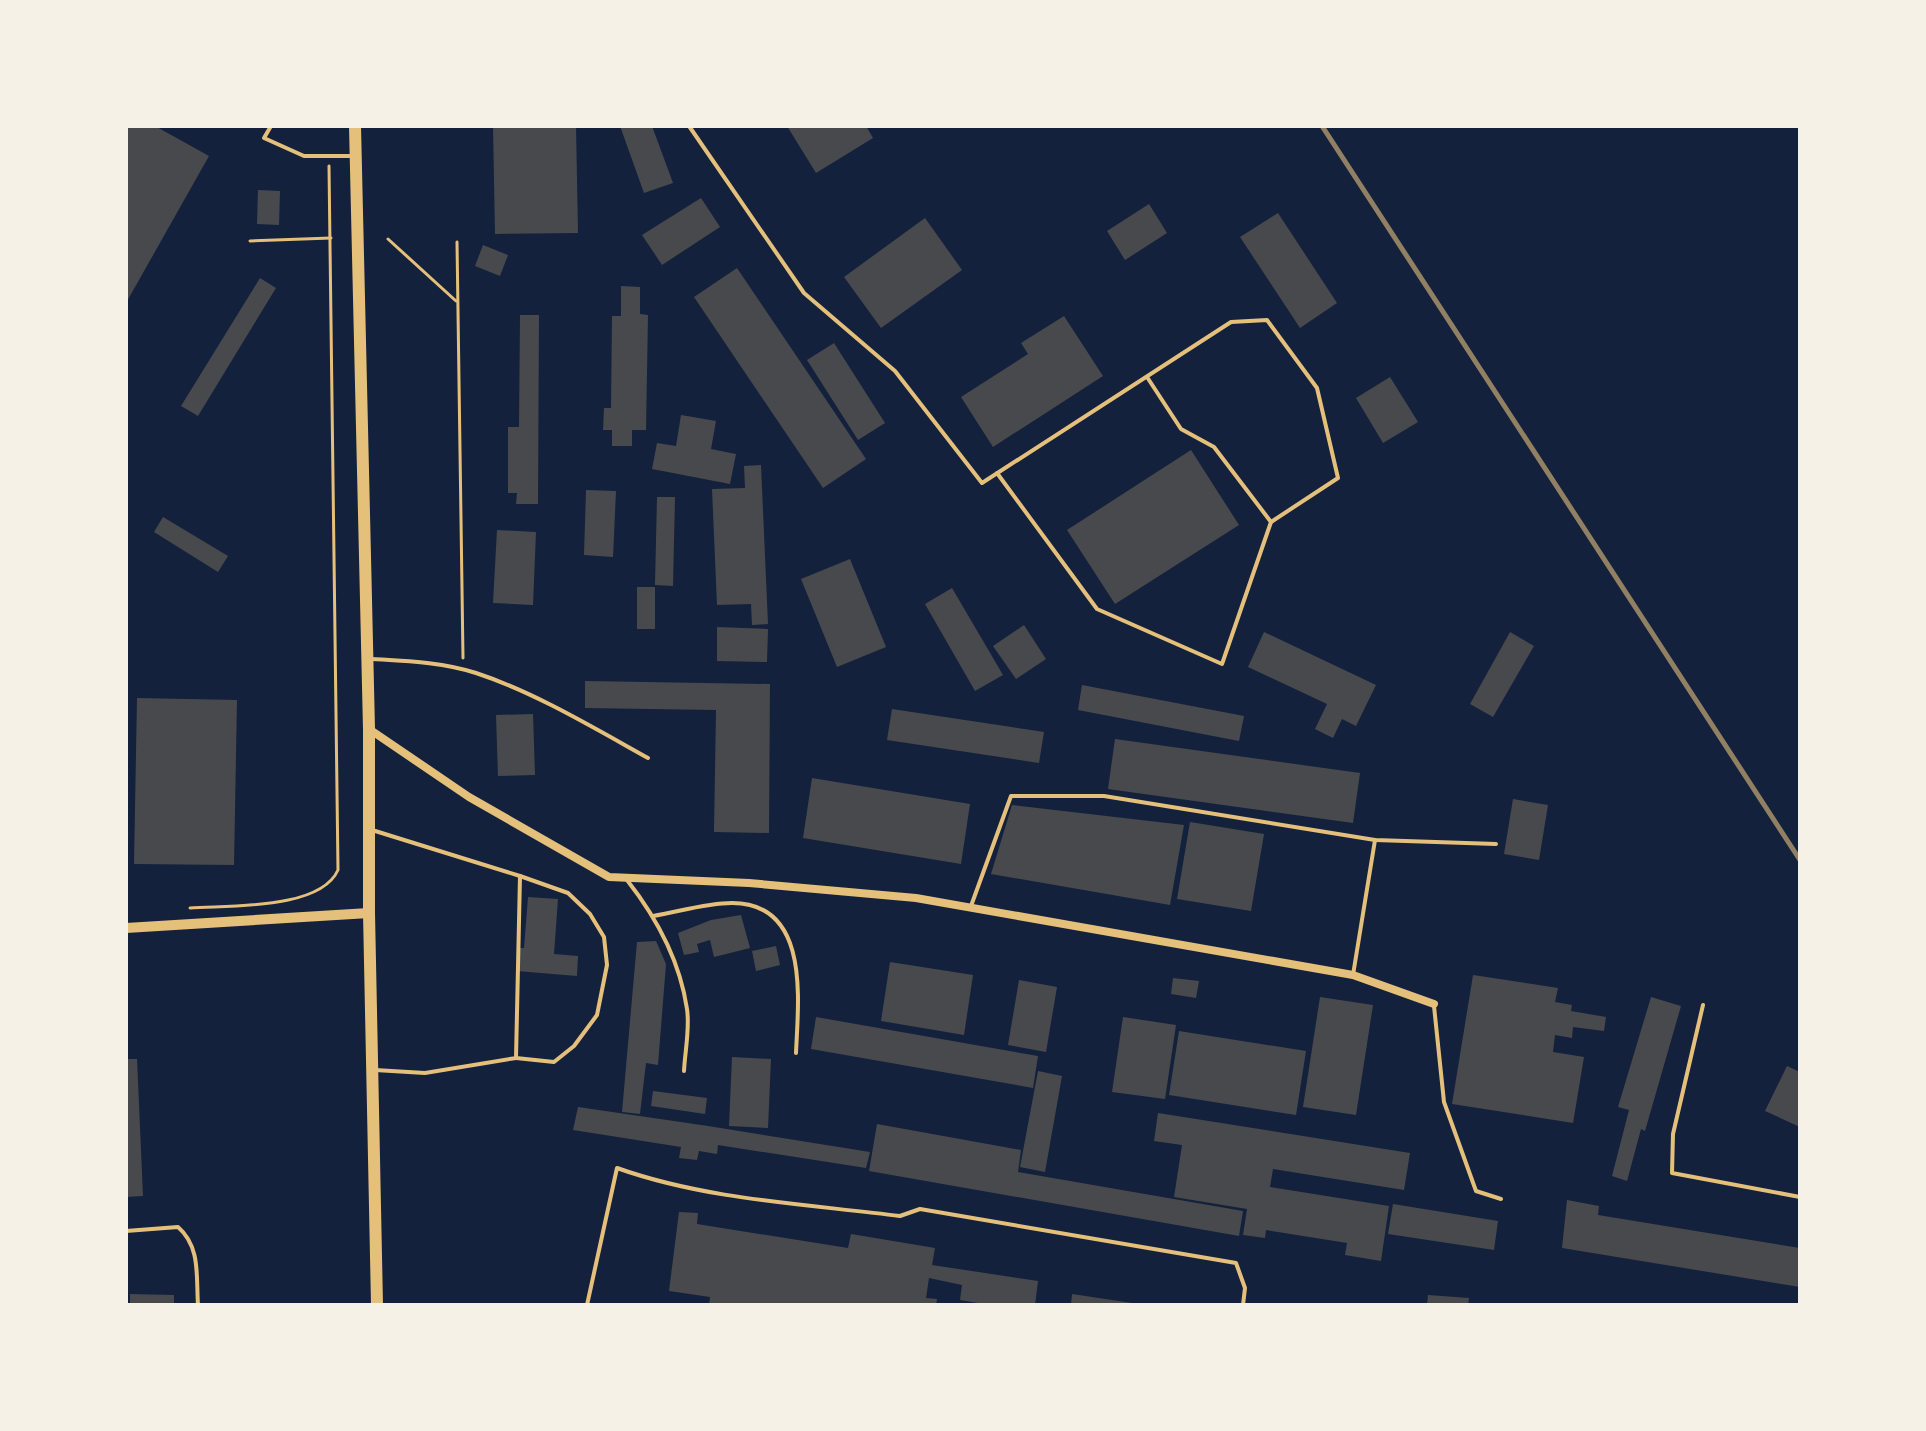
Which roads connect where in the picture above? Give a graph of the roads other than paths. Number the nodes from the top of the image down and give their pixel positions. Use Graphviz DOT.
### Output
graph roads {
  1 [pos="271,126"];
  2 [pos="355,126"];
  3 [pos="689,126"];
  4 [pos="357,156"];
  5 [pos="1147,377"];
  6 [pos="997,473"];
  7 [pos="1271,522"];
  8 [pos="367,659"];
  9 [pos="369,729"];
  10 [pos="648,758"];
  11 [pos="370,830"];
  12 [pos="1375,840"];
  13 [pos="1496,844"];
  14 [pos="520,876"];
  15 [pos="625,878"];
  16 [pos="970,908"];
  17 [pos="369,913"];
  18 [pos="653,916"];
  19 [pos="126,928"];
  20 [pos="1353,975"];
  21 [pos="1434,1004"];
  22 [pos="1703,1005"];
  23 [pos="796,1053"];
  24 [pos="516,1058"];
  25 [pos="373,1070"];
  26 [pos="684,1071"];
  27 [pos="1800,1197"];
  28 [pos="1501,1199"];
  29 [pos="126,1231"];
  30 [pos="198,1305"];
  31 [pos="377,1305"];
  32 [pos="587,1305"];
  33 [pos="1243,1305"];
  1 -- 4 [label="lane"];
  2 -- 4 [label="main road"];
  3 -- 6 [label="lane"];
  4 -- 8 [label="main road"];
  5 -- 6 [label="lane"];
  5 -- 7 [label="lane"];
  5 -- 7 [label="lane"];
  6 -- 7 [label="lane"];
  8 -- 9 [label="main road"];
  8 -- 10 [label="lane"];
  9 -- 11 [label="main road"];
  9 -- 15 [label="street"];
  11 -- 14 [label="lane"];
  11 -- 17 [label="main road"];
  12 -- 13 [label="lane"];
  12 -- 16 [label="lane"];
  12 -- 20 [label="lane"];
  14 -- 24 [label="lane"];
  14 -- 24 [label="lane"];
  15 -- 16 [label="street"];
  15 -- 18 [label="lane"];
  16 -- 20 [label="street"];
  17 -- 19 [label="street"];
  17 -- 25 [label="main road"];
  18 -- 23 [label="lane"];
  18 -- 26 [label="lane"];
  20 -- 21 [label="street"];
  21 -- 28 [label="lane"];
  22 -- 27 [label="lane"];
  24 -- 25 [label="lane"];
  25 -- 31 [label="main road"];
  29 -- 30 [label="lane"];
  32 -- 33 [label="lane"];
}
